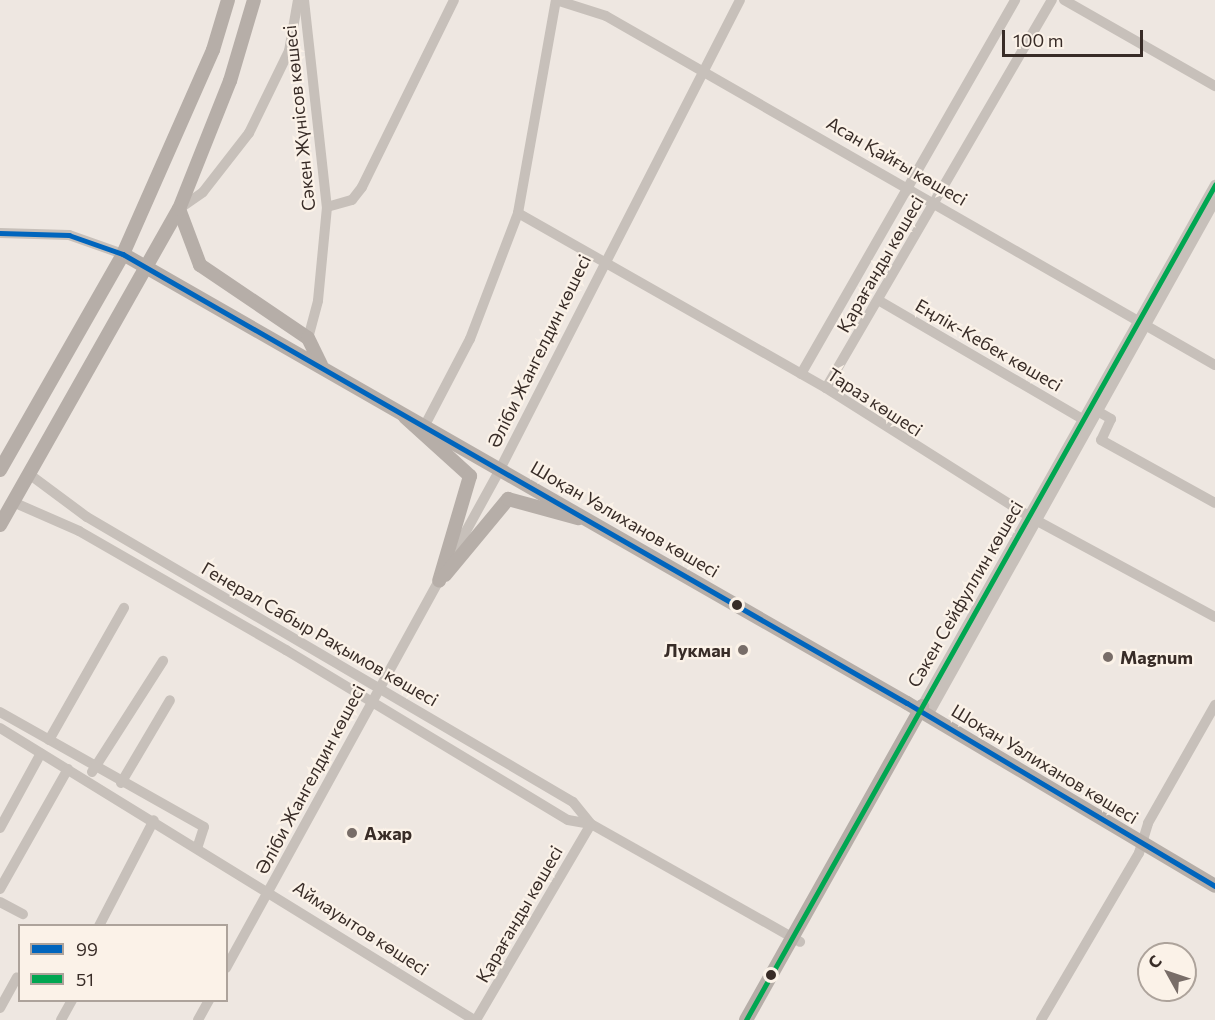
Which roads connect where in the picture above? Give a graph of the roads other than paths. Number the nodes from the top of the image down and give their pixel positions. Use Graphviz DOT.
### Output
graph roads {
  1 [pos="228,0"];
  2 [pos="254,0"];
  3 [pos="298,0"];
  4 [pos="304,0"];
  5 [pos="454,0"];
  6 [pos="556,0"];
  7 [pos="740,0"];
  8 [pos="1015,0"];
  9 [pos="1052,0"];
  10 [pos="1064,0"];
  11 [pos="701,69"];
  12 [pos="1215,86"];
  13 [pos="1215,185"];
  14 [pos="910,186"];
  15 [pos="935,201"];
  16 [pos="1215,201"];
  17 [pos="327,207"];
  18 [pos="179,209"];
  19 [pos="518,213"];
  20 [pos="1211,216"];
  21 [pos="0,233"];
  22 [pos="123,254"];
  23 [pos="602,261"];
  24 [pos="148,268"];
  25 [pos="878,300"];
  26 [pos="1143,321"];
  27 [pos="308,338"];
  28 [pos="321,365"];
  29 [pos="1215,365"];
  30 [pos="801,374"];
  31 [pos="826,388"];
  32 [pos="400,411"];
  33 [pos="1099,412"];
  34 [pos="1084,420"];
  35 [pos="425,425"];
  36 [pos="500,468"];
  37 [pos="0,470"];
  38 [pos="29,474"];
  39 [pos="13,502"];
  40 [pos="1215,502"];
  41 [pos="87,517"];
  42 [pos="1035,519"];
  43 [pos="592,521"];
  44 [pos="0,525"];
  45 [pos="79,531"];
  46 [pos="440,581"];
  47 [pos="124,608"];
  48 [pos="1215,617"];
  49 [pos="163,660"];
  50 [pos="379,687"];
  51 [pos="170,700"];
  52 [pos="371,701"];
  53 [pos="1215,705"];
  54 [pos="923,710"];
  55 [pos="0,712"];
  56 [pos="0,728"];
  57 [pos="49,740"];
  58 [pos="41,753"];
  59 [pos="95,767"];
  60 [pos="68,769"];
  61 [pos="87,780"];
  62 [pos="121,783"];
  63 [pos="154,820"];
  64 [pos="591,824"];
  65 [pos="0,828"];
  66 [pos="1142,842"];
  67 [pos="198,846"];
  68 [pos="1215,886"];
  69 [pos="0,889"];
  70 [pos="269,889"];
  71 [pos="0,902"];
  72 [pos="23,914"];
  73 [pos="100,924"];
  74 [pos="796,940"];
  75 [pos="228,964"];
  76 [pos="17,977"];
  77 [pos="71,1002"];
  78 [pos="208,1002"];
  79 [pos="0,1008"];
  80 [pos="61,1020"];
  81 [pos="198,1020"];
  82 [pos="475,1020"];
  83 [pos="746,1020"];
  84 [pos="757,1020"];
  85 [pos="1041,1020"];
  1 -- 22 [label="main road"];
  2 -- 18 [label="main road"];
  3 -- 18 [label="street"];
  4 -- 17 [label="street, Сәкен Жүнісов көшесі"];
  5 -- 17 [label="street"];
  6 -- 11 [label="street, Асан Қайғы көшесі"];
  6 -- 19 [label="street"];
  7 -- 11 [label="street, Әліби Жангелдин көшесі"];
  8 -- 14 [label="street, Қарағанды көшесі"];
  9 -- 15 [label="street, Қарағанды көшесі"];
  10 -- 12 [label="street"];
  11 -- 14 [label="street, Асан Қайғы көшесі"];
  11 -- 23 [label="street, Әліби Жангелдин көшесі"];
  13 -- 26 [label="street, Сәкен Сейфуллин көшесі"];
  14 -- 15 [label="street, Асан Қайғы көшесі"];
  14 -- 30 [label="street, Қарағанды көшесі"];
  15 -- 25 [label="street, Қарағанды көшесі"];
  15 -- 26 [label="street, Асан Қайғы көшесі"];
  16 -- 20 [label="street, Сәкен Сейфуллин көшесі"];
  17 -- 27 [label="street, Сәкен Жүнісов көшесі"];
  18 -- 24 [label="main road"];
  18 -- 27 [label="main road"];
  19 -- 23 [label="street, Тараз көшесі"];
  19 -- 35 [label="street"];
  20 -- 26 [label="street, Сәкен Сейфуллин көшесі"];
  21 -- 22 [label="street, Шоқан Уәлиханов көшесі"];
  22 -- 24 [label="main road, Шоқан Уәлиханов көшесі"];
  22 -- 37 [label="main road"];
  23 -- 30 [label="street, Тараз көшесі"];
  23 -- 36 [label="street, Әліби Жангелдин көшесі"];
  24 -- 28 [label="main road, Шоқан Уәлиханов көшесі"];
  24 -- 38 [label="main road"];
  25 -- 31 [label="street, Қарағанды көшесі"];
  25 -- 34 [label="street, Еңлік-Кебек көшесі"];
  26 -- 29 [label="street, Асан Қайғы көшесі"];
  26 -- 33 [label="street, Сәкен Сейфуллин көшесі"];
  26 -- 34 [label="street, Сәкен Сейфуллин көшесі"];
  27 -- 28 [label="main road"];
  28 -- 32 [label="main road, Шоқан Уәлиханов көшесі"];
  30 -- 31 [label="street, Тараз көшесі"];
  31 -- 42 [label="street, Тараз көшесі"];
  32 -- 35 [label="main road, Шоқан Уәлиханов көшесі"];
  32 -- 46 [label="main road"];
  33 -- 40 [label="street"];
  33 -- 42 [label="street, Сәкен Сейфуллин көшесі"];
  34 -- 42 [label="street, Сәкен Сейфуллин көшесі"];
  35 -- 36 [label="main road, Шоқан Уәлиханов көшесі"];
  36 -- 43 [label="main road, Шоқан Уәлиханов көшесі"];
  36 -- 46 [label="street, Әліби Жангелдин көшесі"];
  38 -- 39 [label="main road"];
  38 -- 41 [label="street, Генерал Сабыр Рақымов көшесі"];
  39 -- 44 [label="main road"];
  39 -- 45 [label="street, Генерал Сабыр Рақымов көшесі"];
  41 -- 45 [label="street"];
  41 -- 50 [label="street, Генерал Сабыр Рақымов көшесі"];
  42 -- 48 [label="street, Тараз көшесі"];
  42 -- 54 [label="street, Сәкен Сейфуллин көшесі"];
  43 -- 46 [label="main road"];
  43 -- 54 [label="main road, Шоқан Уәлиханов көшесі"];
  45 -- 52 [label="street, Генерал Сабыр Рақымов көшесі"];
  46 -- 50 [label="street, Әліби Жангелдин көшесі"];
  47 -- 57 [label="street"];
  49 -- 59 [label="street"];
  50 -- 52 [label="street, Әліби Жангелдин көшесі"];
  50 -- 64 [label="street, Генерал Сабыр Рақымов көшесі"];
  51 -- 62 [label="street"];
  52 -- 64 [label="street, Генерал Сабыр Рақымов көшесі"];
  52 -- 70 [label="street, Әліби Жангелдин көшесі"];
  53 -- 66 [label="street"];
  54 -- 66 [label="main road, Шоқан Уәлиханов көшесі"];
  54 -- 74 [label="main road, Сәкен Сейфуллин көшесі"];
  55 -- 57 [label="street"];
  56 -- 58 [label="street, Аймауытов көшесі"];
  57 -- 59 [label="street"];
  58 -- 60 [label="street, Аймауытов көшесі"];
  58 -- 65 [label="street"];
  59 -- 61 [label="street"];
  59 -- 62 [label="street"];
  60 -- 61 [label="street, Аймауытов көшесі"];
  60 -- 69 [label="street"];
  61 -- 63 [label="street, Аймауытов көшесі"];
  62 -- 67 [label="street"];
  63 -- 67 [label="street, Аймауытов көшесі"];
  63 -- 73 [label="street"];
  64 -- 74 [label="street, Генерал Сабыр Рақымов көшесі"];
  64 -- 82 [label="street, Қарағанды көшесі"];
  66 -- 68 [label="main road, Шоқан Уәлиханов көшесі"];
  66 -- 85 [label="street"];
  67 -- 70 [label="street, Аймауытов көшесі"];
  70 -- 75 [label="street, Әліби Жангелдин көшесі"];
  70 -- 82 [label="street, Аймауытов көшесі"];
  71 -- 72 [label="street"];
  74 -- 83 [label="main road, Сәкен Сейфуллин көшесі"];
  74 -- 84 [label="main road, Сәкен Сейфуллин көшесі"];
  76 -- 79 [label="street"];
  77 -- 80 [label="street"];
  78 -- 81 [label="street"];
}
